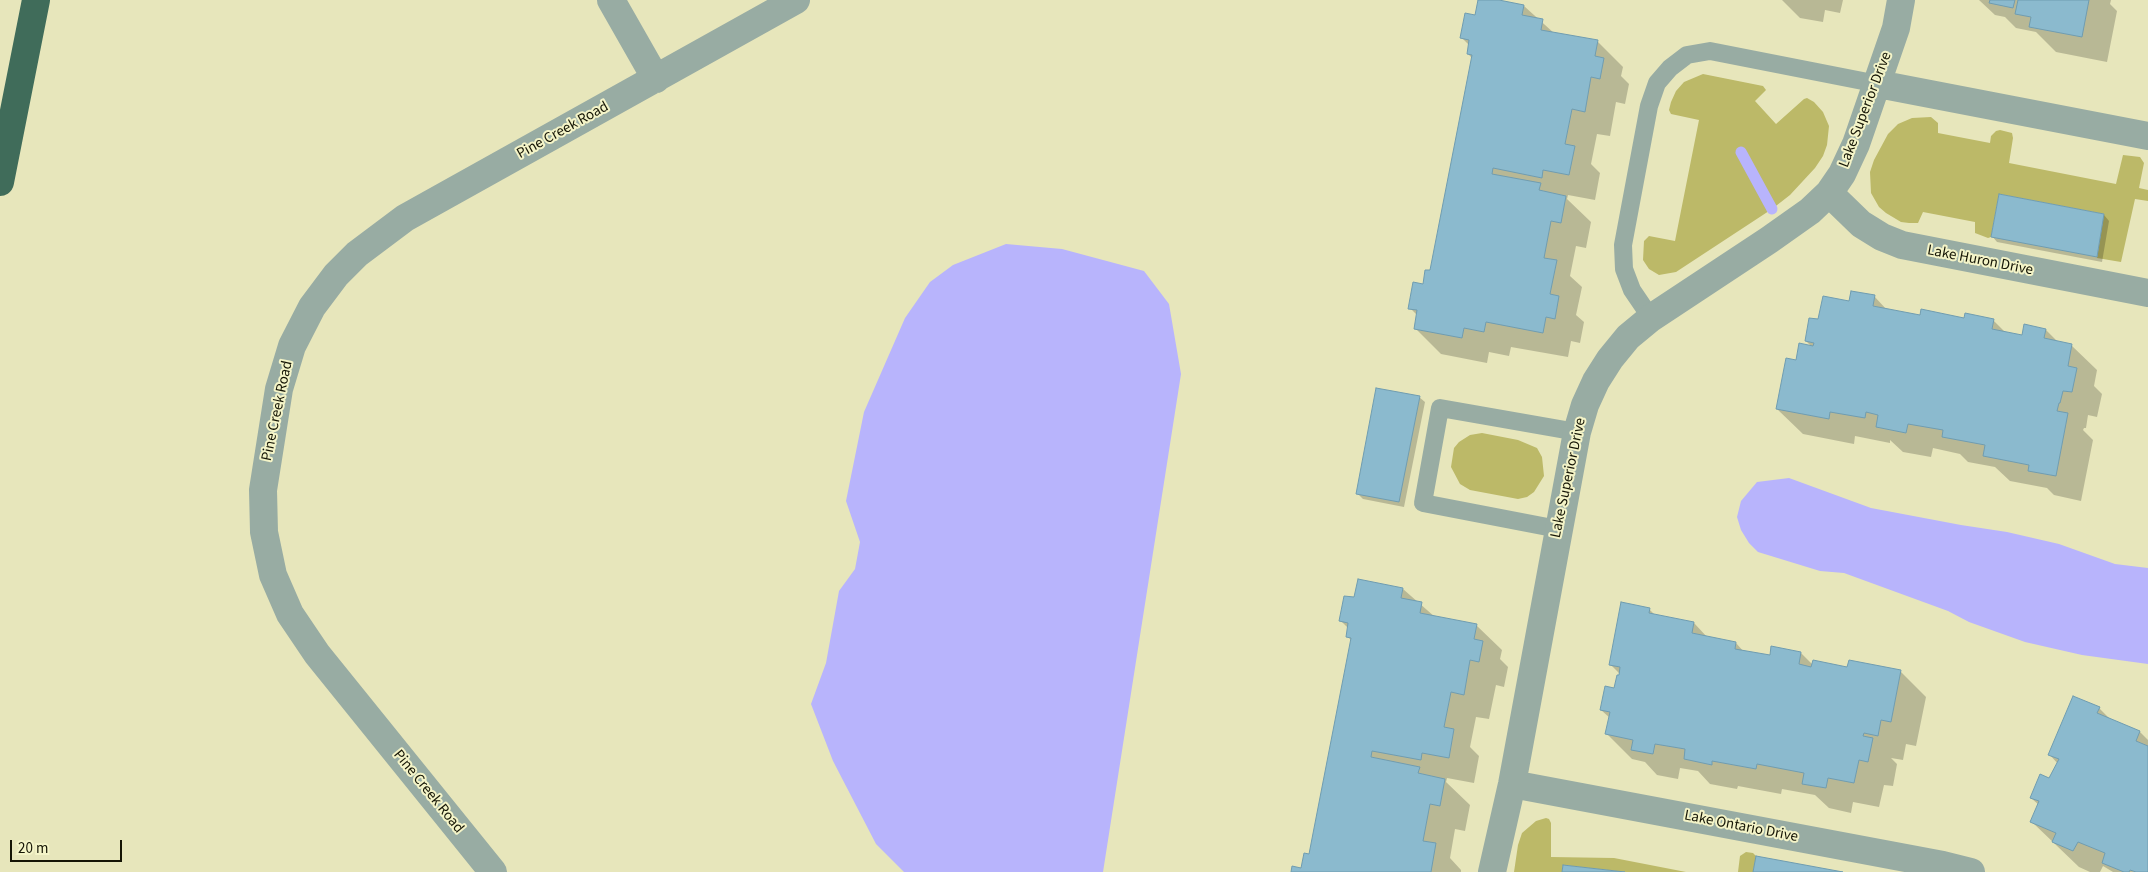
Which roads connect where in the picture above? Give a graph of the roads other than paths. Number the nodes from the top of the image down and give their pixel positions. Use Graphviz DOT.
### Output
graph roads {
  1 [pos="36,0"];
  2 [pos="611,0"];
  3 [pos="796,0"];
  4 [pos="1901,0"];
  5 [pos="656,79"];
  6 [pos="1878,84"];
  7 [pos="2148,136"];
  8 [pos="0,182"];
  9 [pos="1829,193"];
  10 [pos="2148,293"];
  11 [pos="1651,318"];
  12 [pos="1577,432"];
  13 [pos="1558,529"];
  14 [pos="1512,784"];
  15 [pos="493,872"];
  16 [pos="1492,872"];
  17 [pos="1971,872"];
  1 -- 8 [label="highway"];
  2 -- 5 [label="street"];
  3 -- 5 [label="street, Pine Creek Road"];
  4 -- 6 [label="street, Lake Superior Drive"];
  5 -- 15 [label="street, Pine Creek Road"];
  6 -- 7 [label="street"];
  6 -- 9 [label="street, Lake Superior Drive"];
  6 -- 11 [label="lane"];
  9 -- 10 [label="street, Lake Huron Drive"];
  9 -- 11 [label="street, Lake Superior Drive"];
  11 -- 12 [label="street, Lake Superior Drive"];
  12 -- 13 [label="street, Lake Superior Drive"];
  12 -- 13 [label="lane"];
  13 -- 14 [label="street, Lake Superior Drive"];
  14 -- 16 [label="street, Lake Superior Drive"];
  14 -- 17 [label="street, Lake Ontario Drive"];
}
